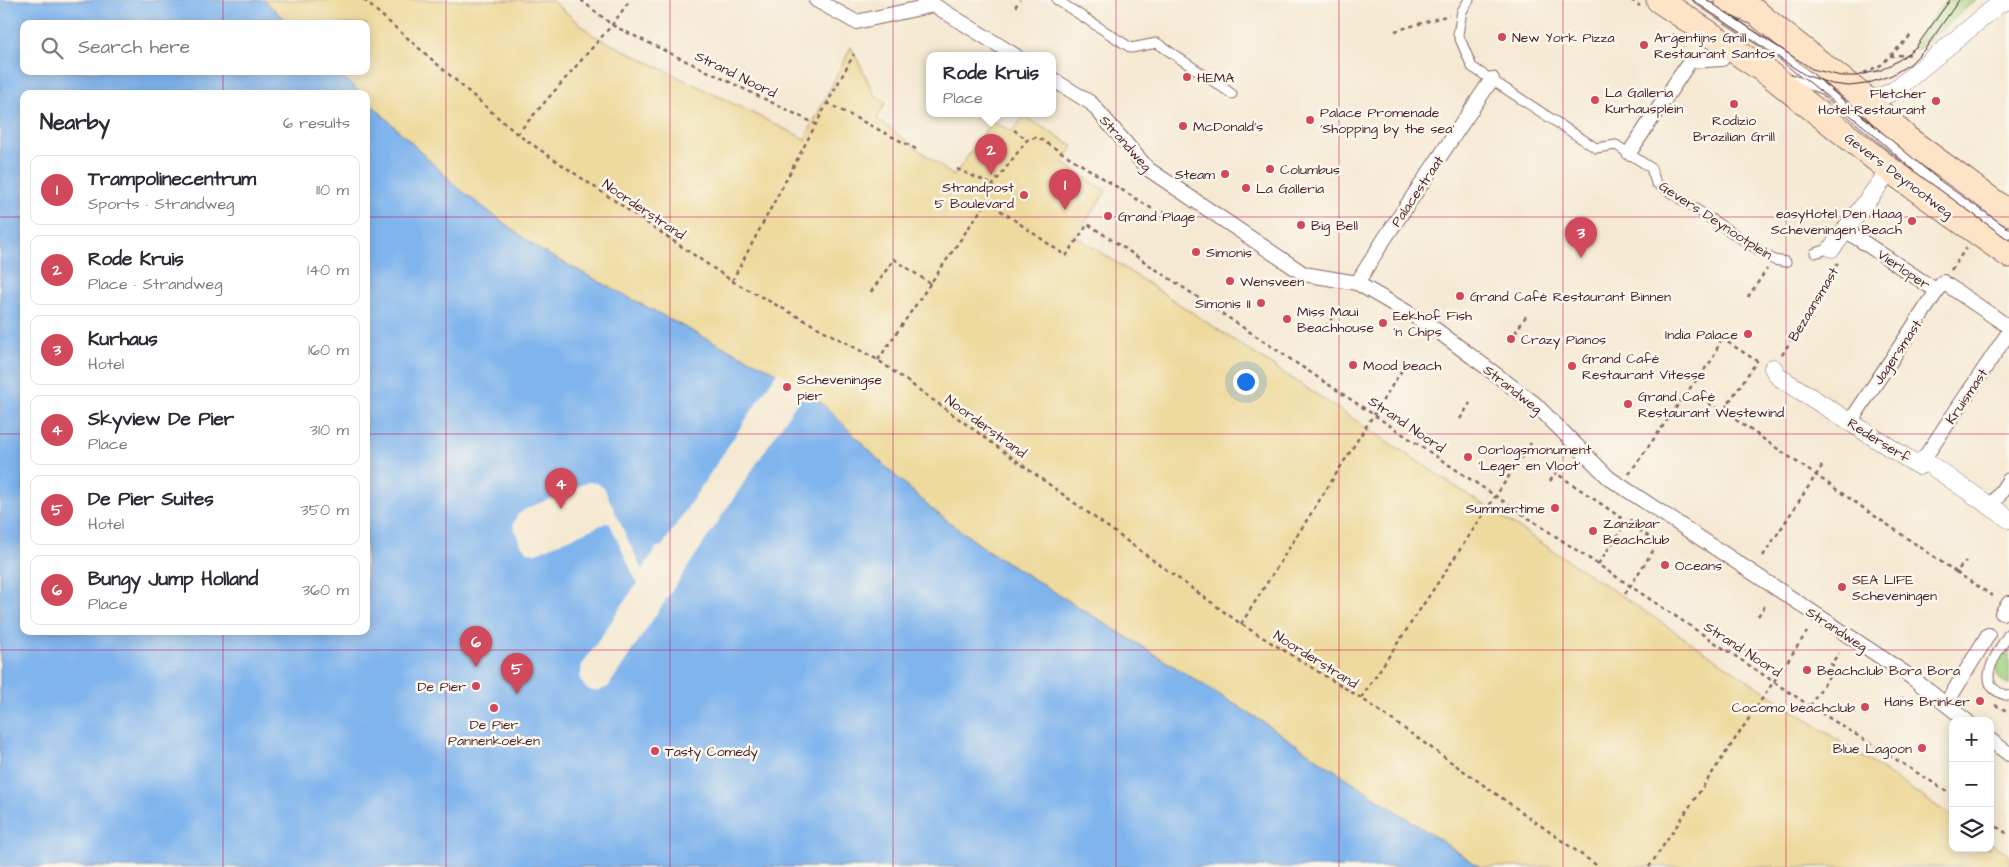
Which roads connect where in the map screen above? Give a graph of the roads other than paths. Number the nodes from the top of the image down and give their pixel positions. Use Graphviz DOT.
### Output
graph roads {
  1 [pos="816,0"];
  2 [pos="1057,0"];
  3 [pos="1469,0"];
  4 [pos="1659,0"];
  5 [pos="2009,0"];
  6 [pos="1718,7"];
  7 [pos="1010,52"];
  8 [pos="1722,59"];
  9 [pos="1768,73"];
  10 [pos="1492,79"];
  11 [pos="1056,81"];
  12 [pos="1825,90"];
  13 [pos="1232,94"];
  14 [pos="1866,99"];
  15 [pos="1629,153"];
  16 [pos="1890,170"];
  17 [pos="2009,213"];
  18 [pos="1846,230"];
  19 [pos="2009,234"];
  20 [pos="1832,248"];
  21 [pos="1815,253"];
  22 [pos="2009,255"];
  23 [pos="1786,262"];
  24 [pos="1357,283"];
  25 [pos="1940,287"];
  26 [pos="2009,327"];
  27 [pos="2009,332"];
  28 [pos="1773,368"];
  29 [pos="1850,422"];
  30 [pos="1923,460"];
  31 [pos="2009,480"];
  32 [pos="1992,506"];
  33 [pos="2009,519"];
  34 [pos="2009,633"];
  35 [pos="1988,635"];
  36 [pos="2009,696"];
  37 [pos="1946,704"];
  38 [pos="1962,717"];
  39 [pos="1994,743"];
  40 [pos="2009,754"];
  1 -- 7 [label="street"];
  2 -- 13 [label="lane"];
  3 -- 10 [label="lane"];
  4 -- 6 [label="main road, Gevers Deynootweg"];
  5 -- 14 [label="street"];
  6 -- 9 [label="main road, Gevers Deynootweg"];
  6 -- 12 [label="lane, Gevers Deynootweg"];
  6 -- 14 [label="main road, Gevers Deynootweg"];
  8 -- 15 [label="street"];
  9 -- 12 [label="lane, Gevers Deynootweg"];
  9 -- 16 [label="main road, Gevers Deynootweg"];
  10 -- 15 [label="lane, Gevers Deynootplein"];
  10 -- 24 [label="street, Palacestraat"];
  11 -- 24 [label="street, Strandweg"];
  12 -- 19 [label="lane, Gevers Deynootweg"];
  14 -- 17 [label="main road, Gevers Deynootweg"];
  15 -- 23 [label="lane, Gevers Deynootplein"];
  16 -- 18 [label="street, Bezaansmast"];
  16 -- 22 [label="main road, Gevers Deynootweg"];
  18 -- 20 [label="street, Bezaansmast"];
  18 -- 25 [label="street, Vierloper"];
  20 -- 21 [label="lane"];
  24 -- 37 [label="street, Strandweg"];
  25 -- 26 [label="street, Vierloper"];
  25 -- 29 [label="street, Jagersmast"];
  27 -- 30 [label="street, Kruismast"];
  28 -- 29 [label="street, Rederserf"];
  29 -- 30 [label="street, Rederserf"];
  30 -- 32 [label="street, Rederserf"];
  31 -- 32 [label="street"];
  32 -- 33 [label="street, Rederserf"];
  34 -- 36 [label="lane"];
  35 -- 37 [label="street"];
  37 -- 38 [label="street, Strandweg"];
  39 -- 40 [label="street"];
}
